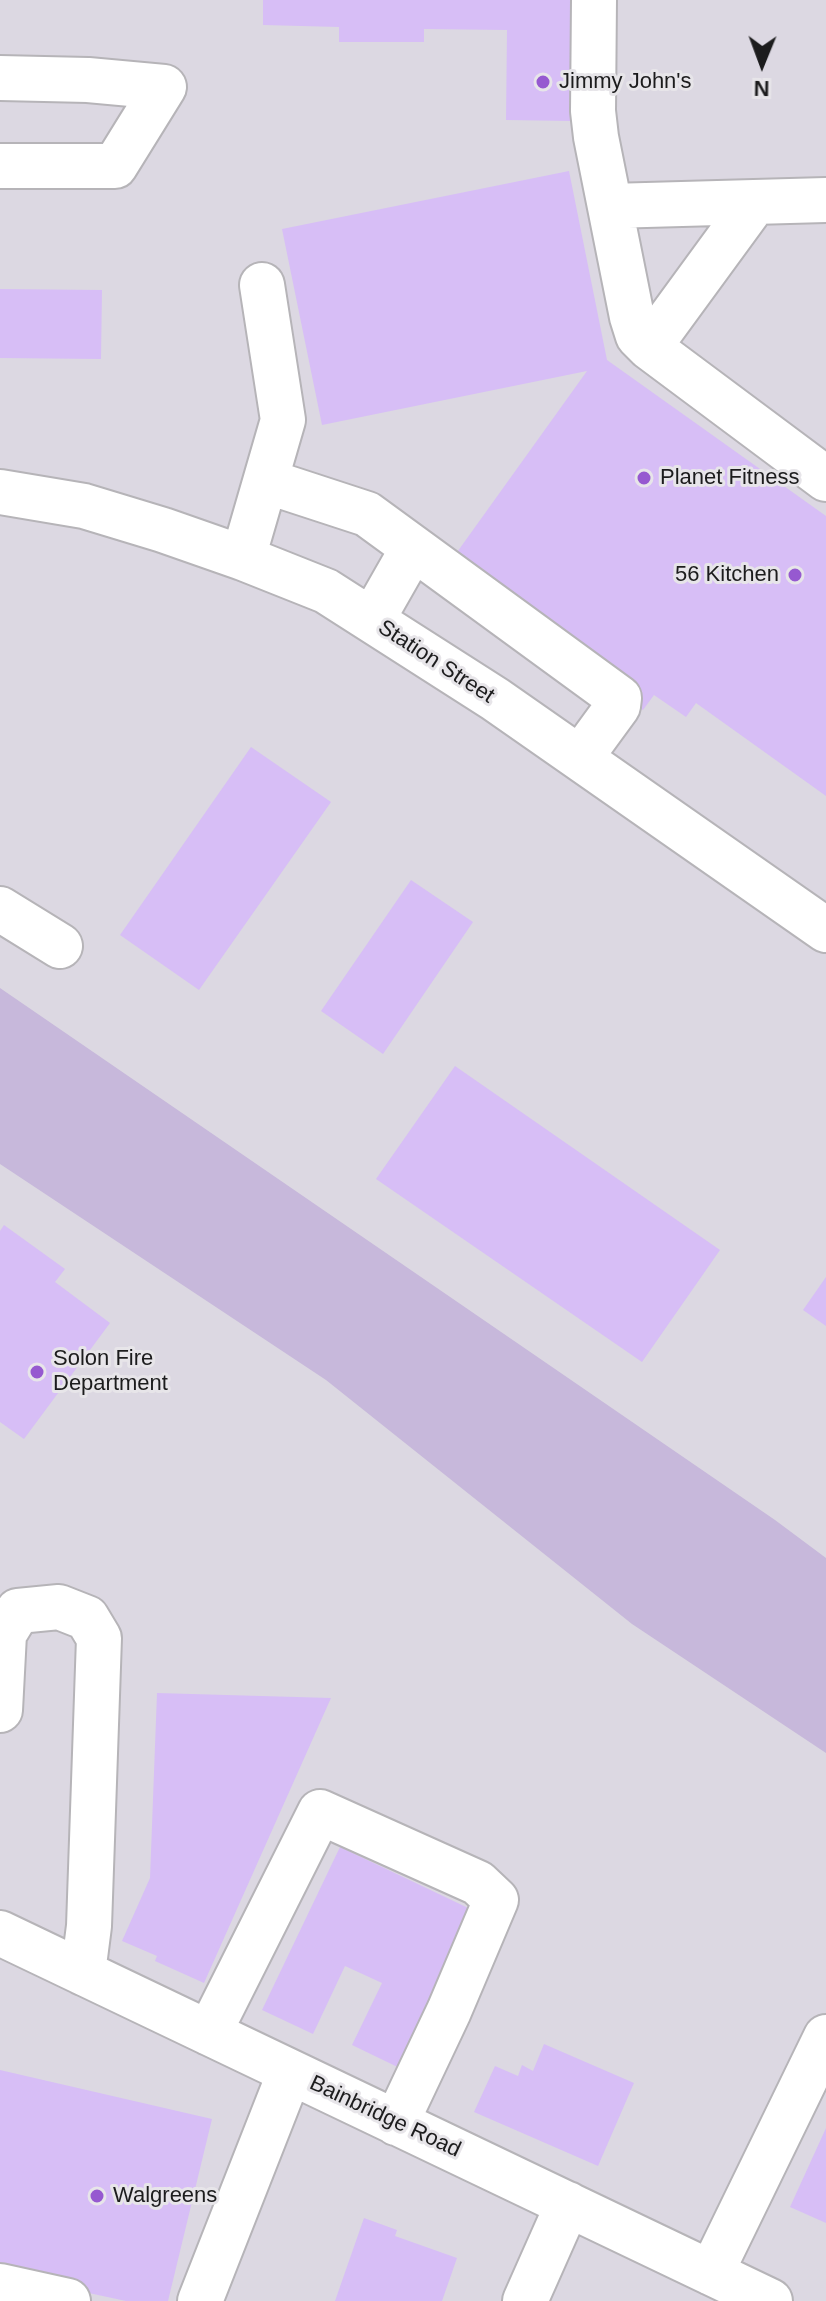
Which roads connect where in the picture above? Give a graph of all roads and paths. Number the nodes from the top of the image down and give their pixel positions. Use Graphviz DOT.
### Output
graph roads {
  1 [pos="594,0"];
  2 [pos="0,78"];
  3 [pos="0,166"];
  4 [pos="826,200"];
  5 [pos="755,202"];
  6 [pos="610,206"];
  7 [pos="262,285"];
  8 [pos="649,347"];
  9 [pos="826,479"];
  10 [pos="266,481"];
  11 [pos="0,492"];
  12 [pos="413,548"];
  13 [pos="243,558"];
  14 [pos="372,620"];
  15 [pos="580,758"];
  16 [pos="0,909"];
  17 [pos="826,930"];
  18 [pos="60,946"];
  19 [pos="0,1710"];
  20 [pos="0,1933"];
  21 [pos="83,1973"];
  22 [pos="209,2033"];
  23 [pos="826,2037"];
  24 [pos="290,2072"];
  25 [pos="396,2123"];
  26 [pos="568,2204"];
  27 [pos="711,2273"];
  28 [pos="0,2286"];
  29 [pos="68,2301"];
  30 [pos="200,2301"];
  31 [pos="525,2301"];
  32 [pos="770,2301"];
  1 -- 6 [label="street"];
  2 -- 3 [label="street"];
  4 -- 5 [label="street"];
  5 -- 6 [label="street"];
  5 -- 8 [label="street"];
  6 -- 8 [label="street"];
  7 -- 10 [label="street"];
  8 -- 9 [label="street"];
  10 -- 12 [label="street"];
  10 -- 13 [label="street"];
  11 -- 13 [label="street, Station Street"];
  12 -- 14 [label="street"];
  12 -- 15 [label="street"];
  13 -- 14 [label="street, Station Street"];
  14 -- 15 [label="street, Station Street"];
  15 -- 17 [label="street, Station Street"];
  16 -- 18 [label="street"];
  19 -- 21 [label="street"];
  20 -- 21 [label="street, Bainbridge Road"];
  21 -- 22 [label="street, Bainbridge Road"];
  22 -- 24 [label="street, Bainbridge Road"];
  22 -- 25 [label="street"];
  23 -- 27 [label="street"];
  24 -- 25 [label="street, Bainbridge Road"];
  24 -- 30 [label="street"];
  25 -- 26 [label="street, Bainbridge Road"];
  26 -- 27 [label="street, Bainbridge Road"];
  26 -- 31 [label="street"];
  27 -- 32 [label="street, Bainbridge Road"];
  28 -- 29 [label="street"];
}
